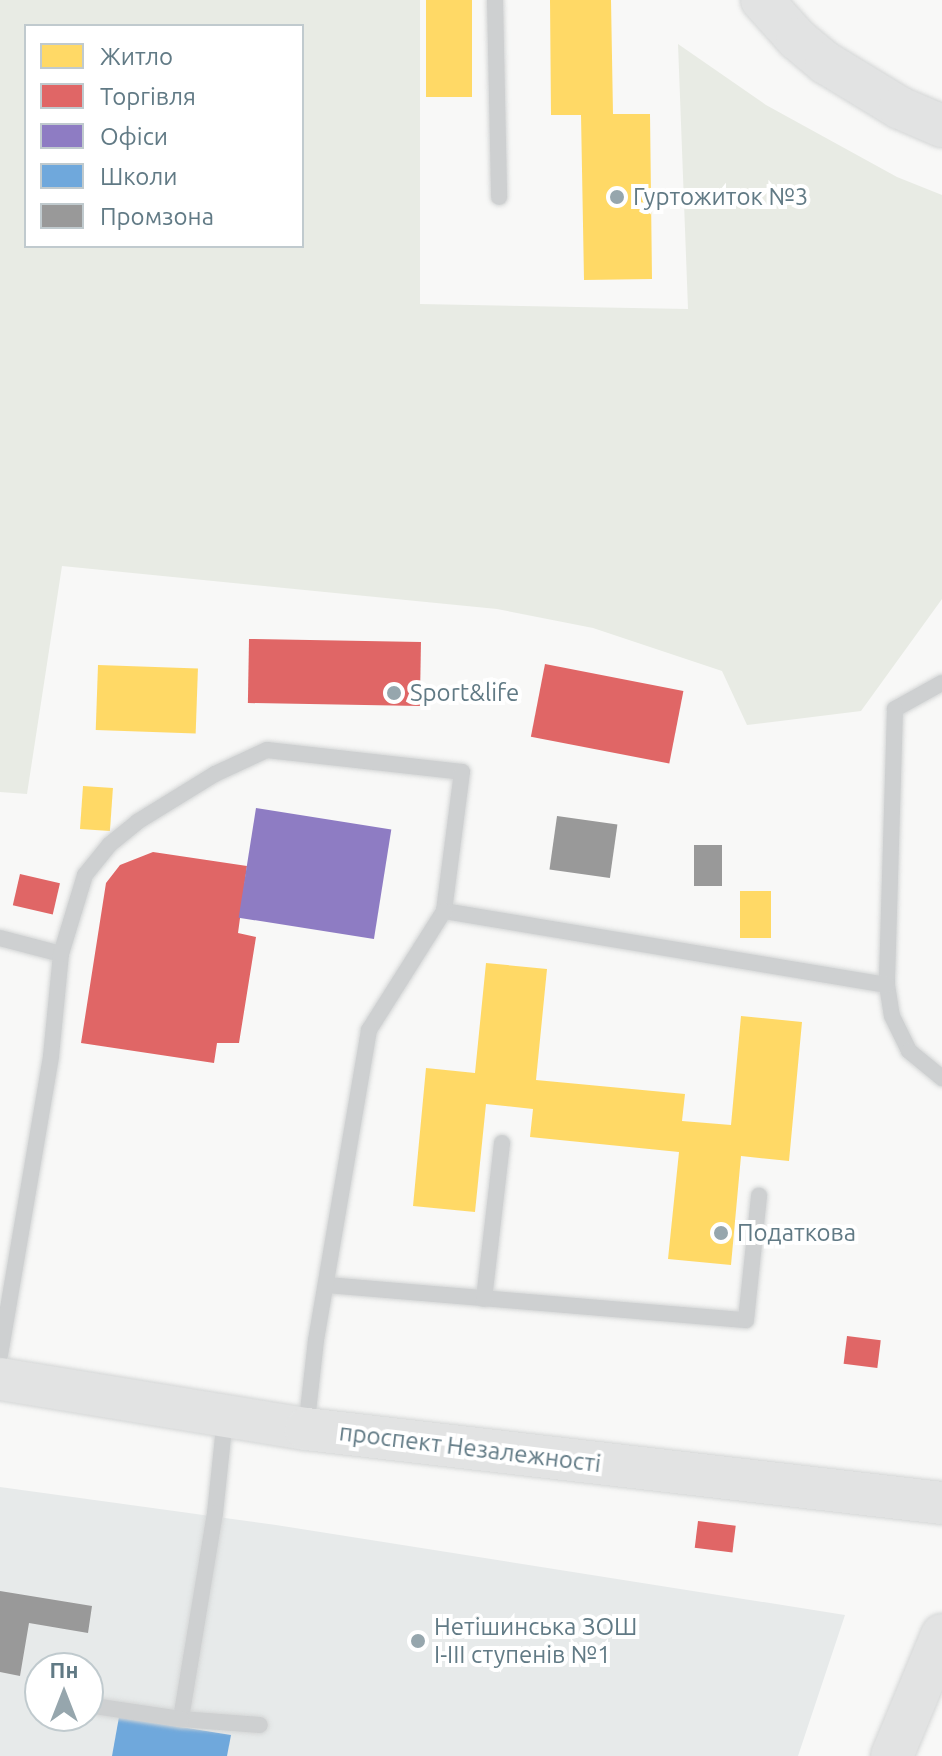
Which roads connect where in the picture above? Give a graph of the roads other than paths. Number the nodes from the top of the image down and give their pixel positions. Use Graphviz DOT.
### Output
graph roads {
  1 [pos="495,0"];
  2 [pos="762,0"];
  3 [pos="942,126"];
  4 [pos="499,197"];
  5 [pos="942,683"];
  6 [pos="444,911"];
  7 [pos="0,938"];
  8 [pos="61,954"];
  9 [pos="887,985"];
  10 [pos="942,1078"];
  11 [pos="502,1143"];
  12 [pos="759,1196"];
  13 [pos="326,1285"];
  14 [pos="484,1299"];
  15 [pos="0,1355"];
  16 [pos="0,1379"];
  17 [pos="225,1417"];
  18 [pos="306,1429"];
  19 [pos="942,1503"];
  20 [pos="942,1635"];
  21 [pos="104,1707"];
  22 [pos="181,1719"];
  23 [pos="260,1725"];
  24 [pos="892,1756"];
  1 -- 4 [label="lane"];
  2 -- 3 [label="main road"];
  5 -- 9 [label="lane"];
  6 -- 8 [label="lane"];
  6 -- 9 [label="lane"];
  6 -- 13 [label="lane"];
  7 -- 8 [label="lane"];
  8 -- 15 [label="lane"];
  9 -- 10 [label="lane"];
  11 -- 14 [label="lane"];
  12 -- 14 [label="lane"];
  13 -- 14 [label="lane"];
  13 -- 18 [label="lane"];
  16 -- 17 [label="main road, проспект Незалежності"];
  17 -- 18 [label="main road, проспект Незалежності"];
  17 -- 22 [label="lane"];
  18 -- 19 [label="main road, проспект Незалежності"];
  20 -- 24 [label="main road"];
  21 -- 22 [label="lane"];
  22 -- 23 [label="lane"];
}
